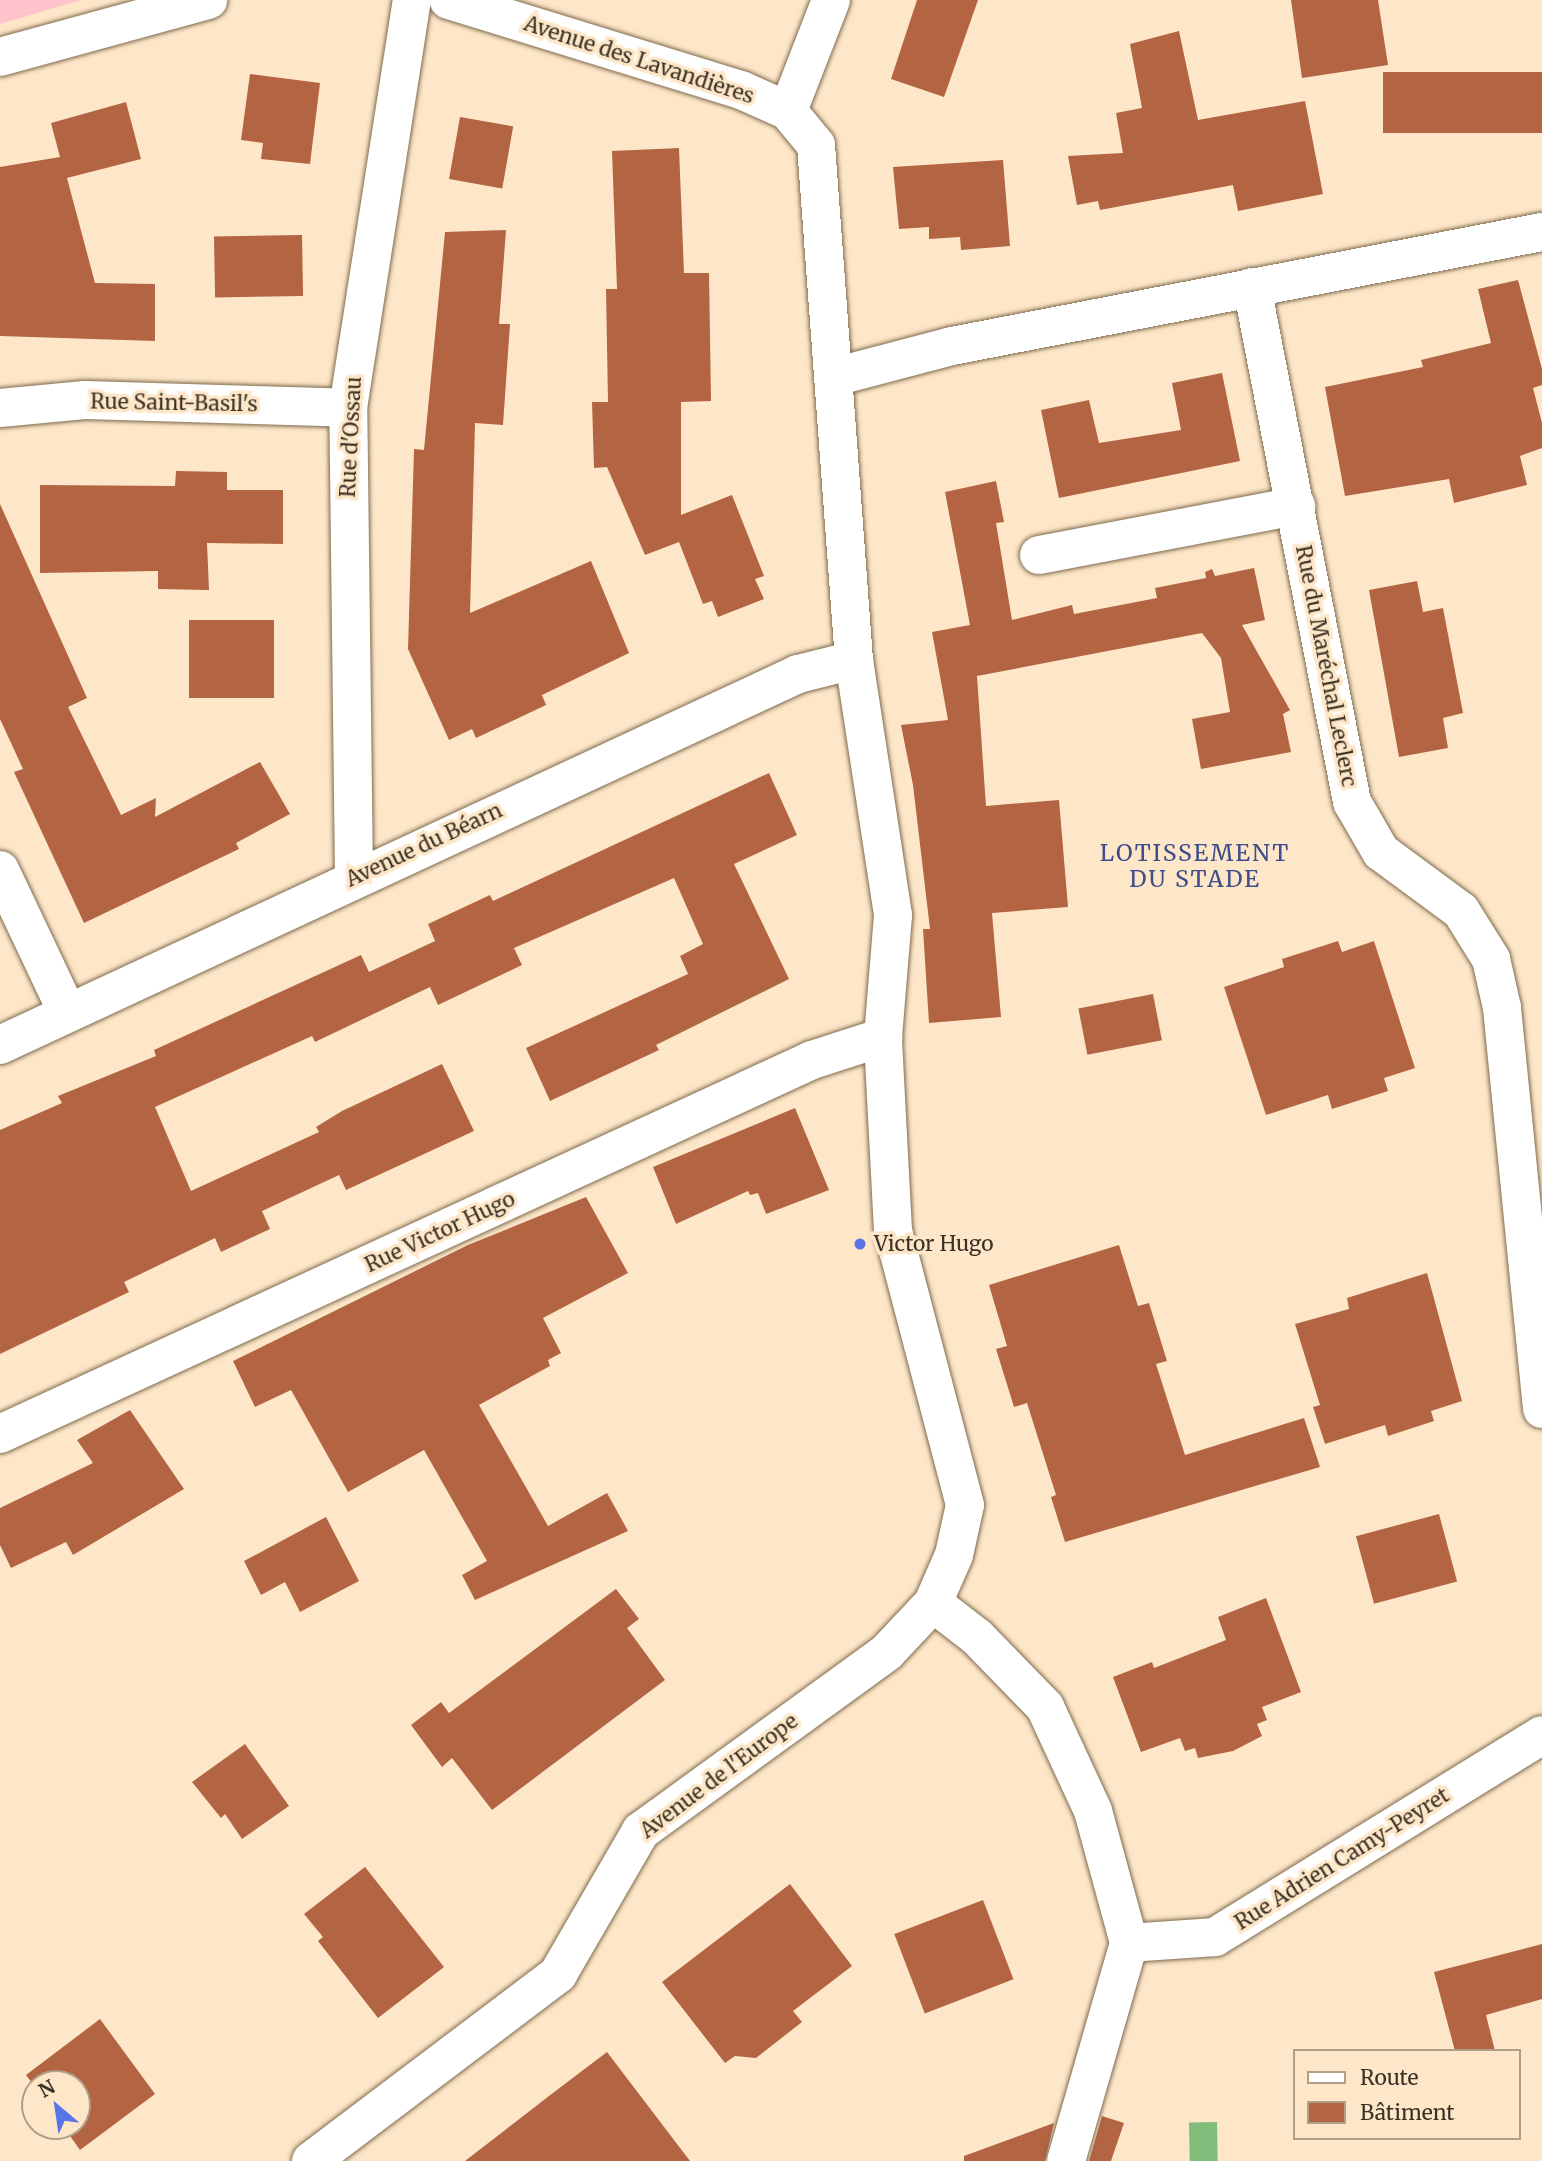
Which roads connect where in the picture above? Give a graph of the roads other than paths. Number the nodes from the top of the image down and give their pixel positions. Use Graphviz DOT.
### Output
graph roads {
  1 [pos="208,0"];
  2 [pos="412,0"];
  3 [pos="449,0"];
  4 [pos="831,0"];
  5 [pos="0,57"];
  6 [pos="788,111"];
  7 [pos="1542,232"];
  8 [pos="1252,287"];
  9 [pos="834,377"];
  10 [pos="0,408"];
  11 [pos="348,408"];
  12 [pos="1296,506"];
  13 [pos="1039,555"];
  14 [pos="854,660"];
  15 [pos="0,870"];
  16 [pos="354,877"];
  17 [pos="67,1012"];
  18 [pos="883,1037"];
  19 [pos="0,1045"];
  20 [pos="1542,1409"];
  21 [pos="0,1434"];
  22 [pos="933,1603"];
  23 [pos="1542,1735"];
  24 [pos="1129,1943"];
  25 [pos="311,2161"];
  26 [pos="1066,2161"];
  1 -- 5 [label="street"];
  2 -- 11 [label="street, Rue d'Ossau"];
  3 -- 6 [label="street, Avenue des Lavandières"];
  4 -- 6 [label="street"];
  6 -- 9 [label="street, Avenue de l'Europe"];
  7 -- 8 [label="street"];
  8 -- 9 [label="street"];
  8 -- 12 [label="street, Rue du Maréchal Leclerc"];
  9 -- 14 [label="street, Avenue de l'Europe"];
  10 -- 11 [label="street, Rue Saint-Basil's"];
  11 -- 16 [label="street, Rue d'Ossau"];
  12 -- 13 [label="street"];
  12 -- 20 [label="street, Rue du Maréchal Leclerc"];
  14 -- 16 [label="street, Avenue du Béarn"];
  14 -- 18 [label="street, Avenue de l'Europe"];
  15 -- 17 [label="street"];
  16 -- 17 [label="street, Avenue du Béarn"];
  17 -- 19 [label="street, Avenue du Béarn"];
  18 -- 21 [label="street, Rue Victor Hugo"];
  18 -- 22 [label="street, Avenue de l'Europe"];
  22 -- 24 [label="street"];
  22 -- 25 [label="street, Avenue de l'Europe"];
  23 -- 24 [label="street, Rue Adrien Camy-Peyret"];
  24 -- 26 [label="street"];
}
